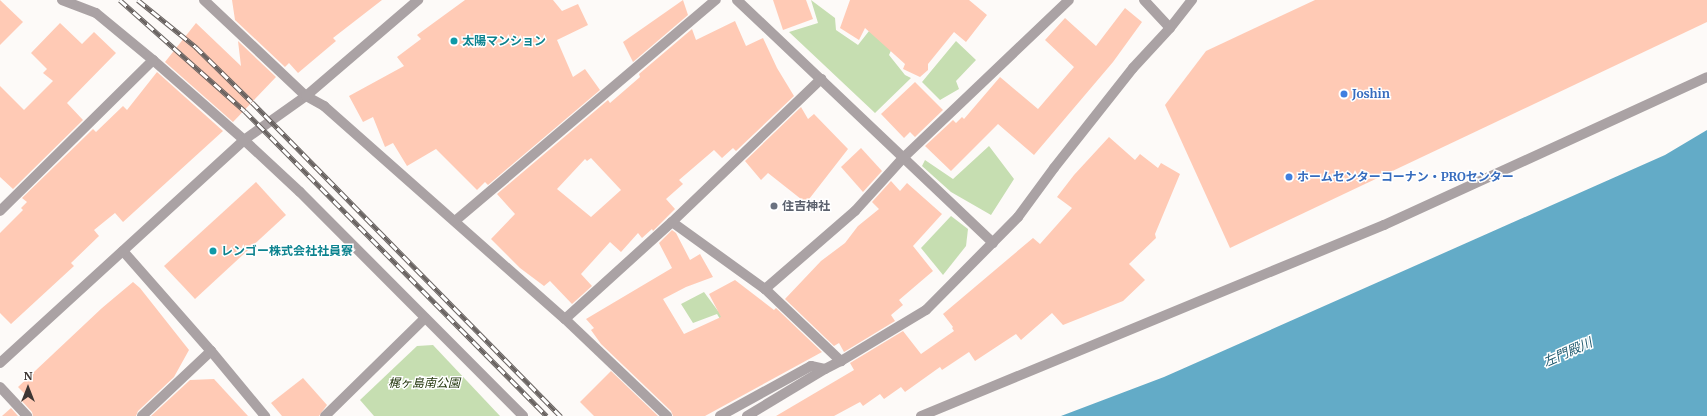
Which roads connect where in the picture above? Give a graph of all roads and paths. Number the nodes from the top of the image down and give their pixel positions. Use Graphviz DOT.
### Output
graph roads {
  1 [pos="62,0"];
  2 [pos="418,0"];
  3 [pos="716,0"];
  4 [pos="737,0"];
  5 [pos="1069,0"];
  6 [pos="1144,0"];
  7 [pos="1192,0"];
  8 [pos="208,1"];
  9 [pos="1170,28"];
  10 [pos="153,60"];
  11 [pos="1707,77"];
  12 [pos="821,79"];
  13 [pos="306,96"];
  14 [pos="244,140"];
  15 [pos="903,158"];
  16 [pos="0,211"];
  17 [pos="455,221"];
  18 [pos="672,222"];
  19 [pos="993,243"];
  20 [pos="123,251"];
  21 [pos="765,289"];
  22 [pos="425,318"];
  23 [pos="565,319"];
  24 [pos="211,351"];
  25 [pos="841,362"];
  26 [pos="0,363"];
  27 [pos="825,369"];
  28 [pos="0,387"];
  29 [pos="27,416"];
  30 [pos="142,416"];
  31 [pos="266,416"];
  32 [pos="325,416"];
  33 [pos="523,416"];
  34 [pos="667,416"];
  35 [pos="720,416"];
  36 [pos="747,416"];
  37 [pos="921,416"];
  1 -- 10 [label="street"];
  2 -- 13 [label="street"];
  3 -- 17 [label="street"];
  4 -- 12 [label="street"];
  5 -- 15 [label="street"];
  6 -- 9 [label="street"];
  7 -- 9 [label="street"];
  8 -- 13 [label="street"];
  9 -- 19 [label="street"];
  10 -- 14 [label="street"];
  10 -- 16 [label="street"];
  11 -- 37 [label="street"];
  12 -- 15 [label="street"];
  12 -- 18 [label="street"];
  13 -- 14 [label="street"];
  13 -- 17 [label="street"];
  14 -- 20 [label="street"];
  14 -- 22 [label="street"];
  15 -- 19 [label="street"];
  15 -- 21 [label="street"];
  17 -- 23 [label="street"];
  18 -- 21 [label="street"];
  18 -- 23 [label="street"];
  19 -- 25 [label="street"];
  20 -- 24 [label="street"];
  20 -- 26 [label="street"];
  21 -- 25 [label="street"];
  22 -- 32 [label="street"];
  22 -- 33 [label="street"];
  23 -- 34 [label="street"];
  24 -- 30 [label="street"];
  24 -- 31 [label="street"];
  25 -- 27 [label="street"];
  27 -- 35 [label="street"];
  27 -- 36 [label="street"];
  28 -- 29 [label="street"];
}
